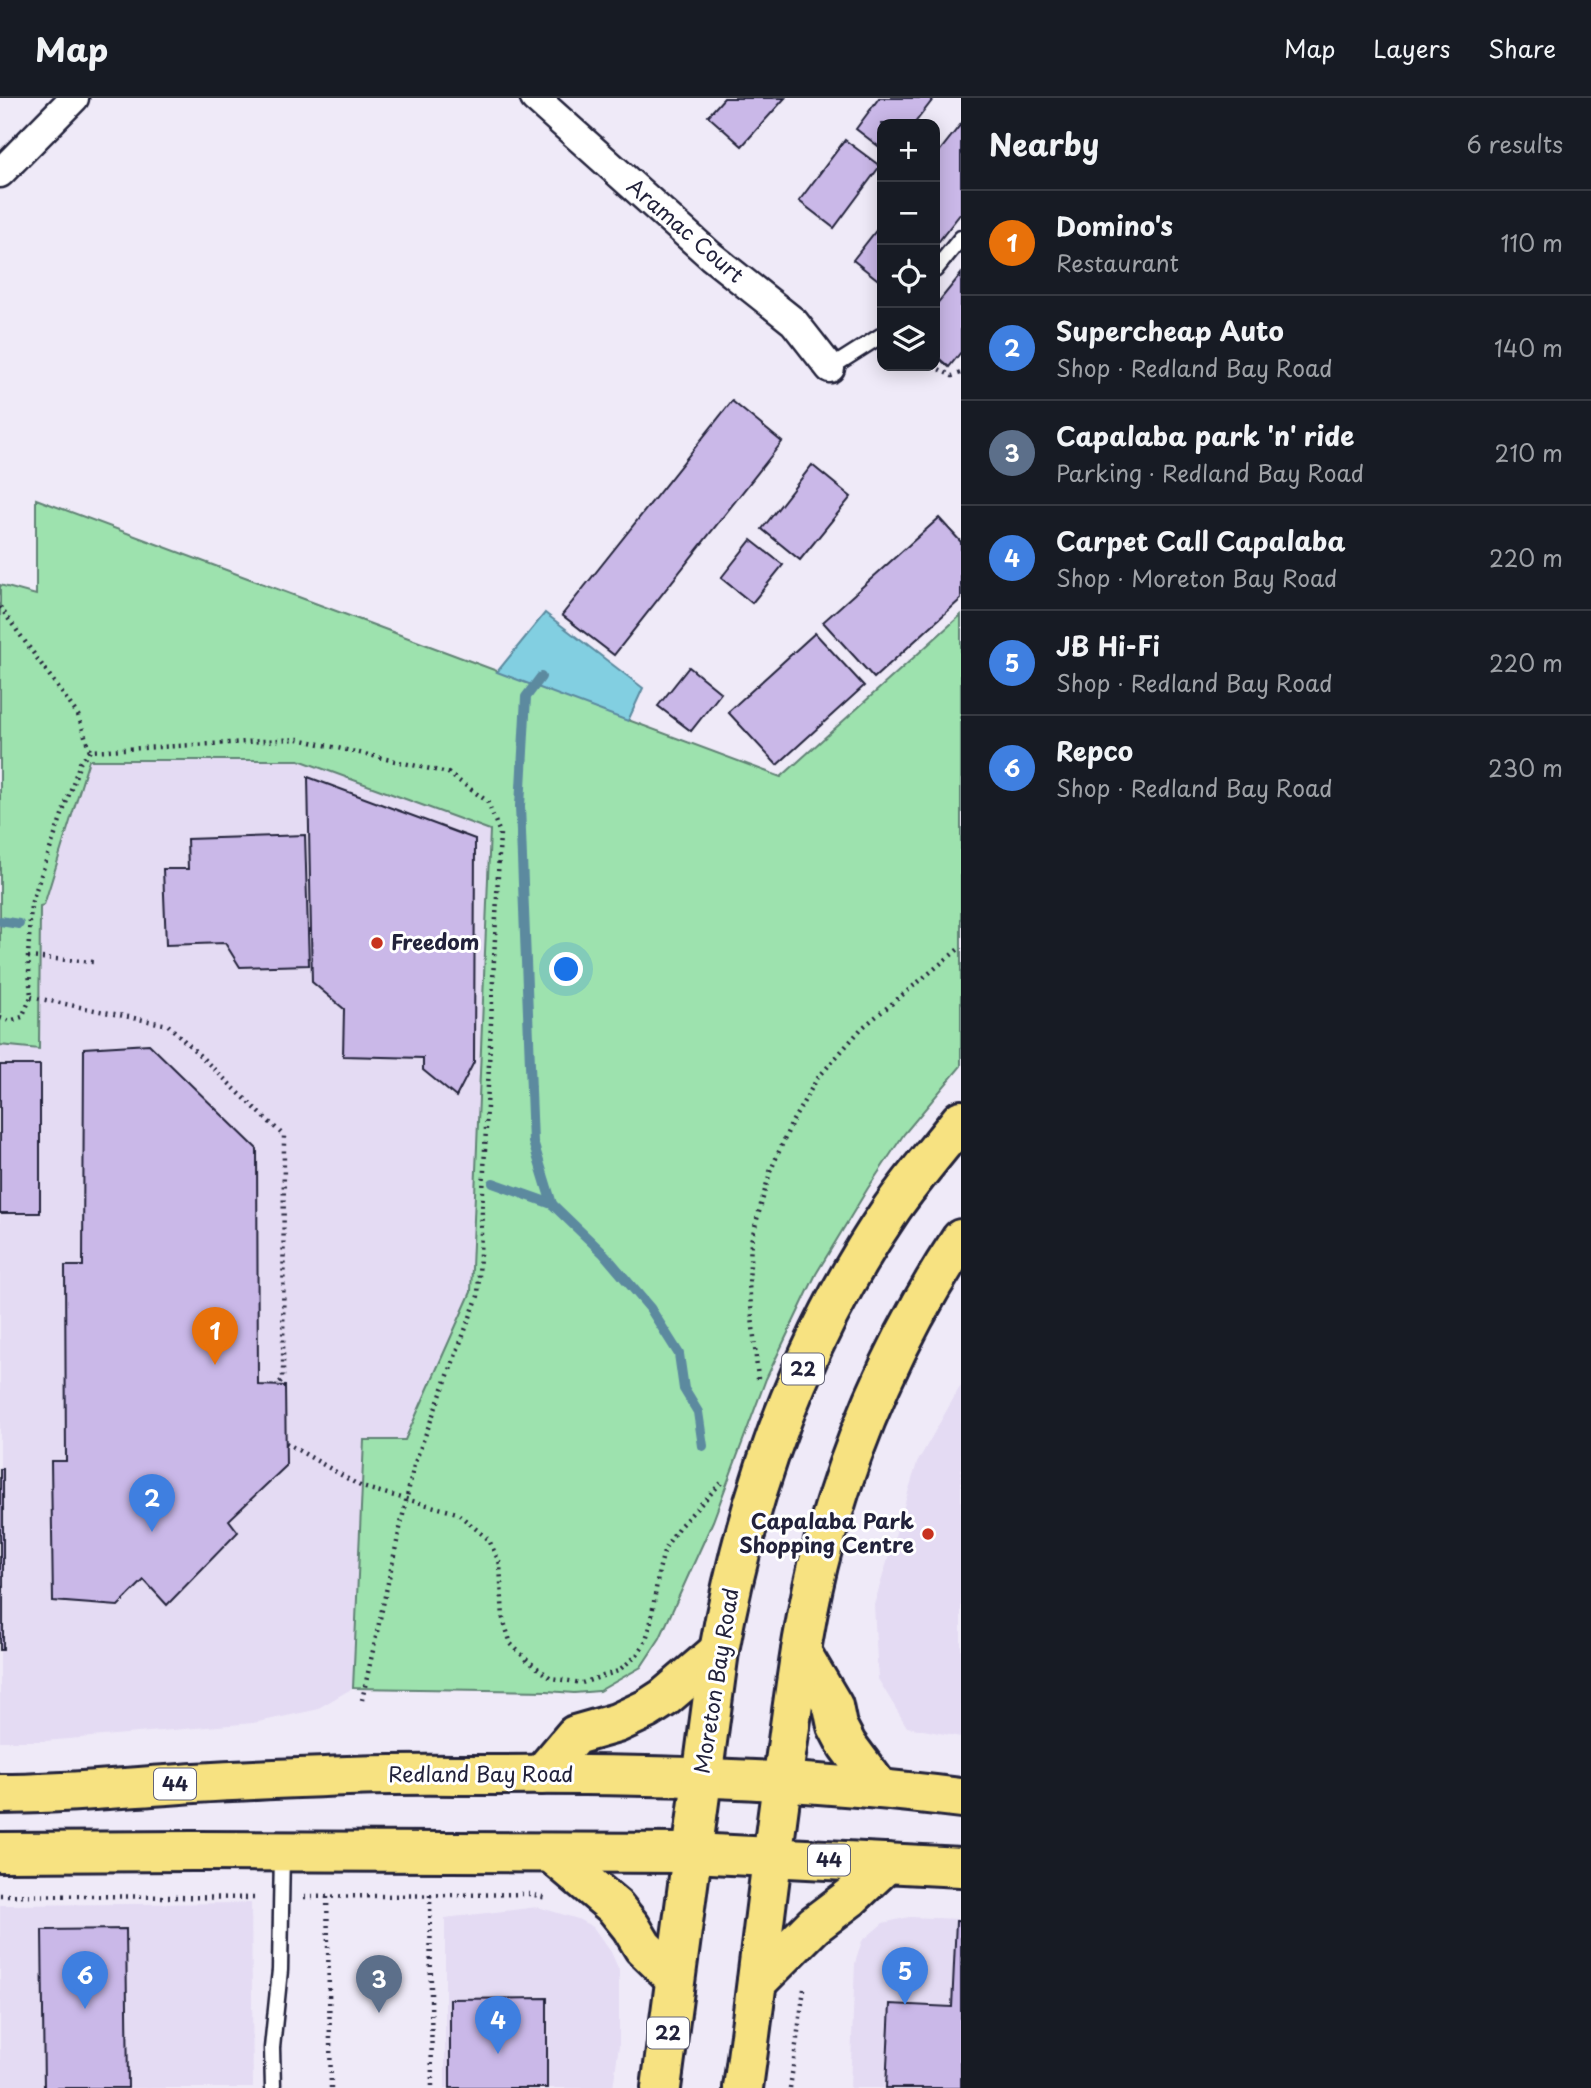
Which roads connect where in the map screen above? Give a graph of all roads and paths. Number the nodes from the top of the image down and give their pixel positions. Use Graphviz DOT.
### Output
graph roads {
  1 [pos="74,98"];
  2 [pos="535,98"];
  3 [pos="0,173"];
  4 [pos="961,238"];
  5 [pos="940,264"];
  6 [pos="877,338"];
  7 [pos="830,368"];
  8 [pos="940,370"];
  9 [pos="961,373"];
  10 [pos="0,607"];
  11 [pos="90,751"];
  12 [pos="961,947"];
  13 [pos="28,957"];
  14 [pos="94,962"];
  15 [pos="31,997"];
  16 [pos="0,1018"];
  17 [pos="961,1120"];
  18 [pos="961,1239"];
  19 [pos="758,1381"];
  20 [pos="276,1386"];
  21 [pos="286,1443"];
  22 [pos="721,1482"];
  23 [pos="406,1498"];
  24 [pos="719,1651"];
  25 [pos="801,1652"];
  26 [pos="362,1700"];
  27 [pos="541,1775"];
  28 [pos="702,1778"];
  29 [pos="782,1781"];
  30 [pos="879,1788"];
  31 [pos="0,1794"];
  32 [pos="961,1798"];
  33 [pos="0,1852"];
  34 [pos="282,1852"];
  35 [pos="551,1853"];
  36 [pos="693,1853"];
  37 [pos="771,1856"];
  38 [pos="887,1863"];
  39 [pos="961,1867"];
  40 [pos="0,1895"];
  41 [pos="430,1895"];
  42 [pos="327,1897"];
  43 [pos="281,1898"];
  44 [pos="554,1900"];
  45 [pos="675,1978"];
  46 [pos="807,1980"];
  47 [pos="757,1982"];
  48 [pos="273,2088"];
  49 [pos="331,2088"];
  50 [pos="432,2088"];
  51 [pos="661,2088"];
  52 [pos="743,2088"];
  53 [pos="790,2088"];
  1 -- 3 [label="street"];
  2 -- 7 [label="street, Aramac Court"];
  4 -- 5 [label="lane"];
  6 -- 7 [label="lane"];
  8 -- 9 [label="path"];
  10 -- 11 [label="path"];
  11 -- 13 [label="path"];
  11 -- 23 [label="path"];
  12 -- 19 [label="path"];
  13 -- 14 [label="path"];
  13 -- 15 [label="path"];
  15 -- 16 [label="path"];
  15 -- 20 [label="path"];
  17 -- 24 [label="main road, Moreton Bay Road / 22"];
  18 -- 25 [label="main road"];
  21 -- 23 [label="path"];
  22 -- 23 [label="path"];
  23 -- 26 [label="path"];
  24 -- 27 [label="main road"];
  24 -- 28 [label="main road, Moreton Bay Road / 22"];
  25 -- 29 [label="main road"];
  25 -- 30 [label="main road"];
  27 -- 28 [label="main road, Redland Bay Road / 44"];
  27 -- 31 [label="main road, Redland Bay Road / 44"];
  28 -- 29 [label="main road, Redland Bay Road / 44"];
  28 -- 36 [label="main road, Moreton Bay Road / 22"];
  29 -- 30 [label="main road, Redland Bay Road / 44"];
  29 -- 37 [label="main road"];
  30 -- 32 [label="main road, Redland Bay Road / 44"];
  33 -- 34 [label="main road, 44"];
  34 -- 35 [label="main road, 44"];
  34 -- 43 [label="lane"];
  35 -- 36 [label="main road, 44"];
  35 -- 45 [label="main road"];
  36 -- 37 [label="main road, 44"];
  36 -- 45 [label="main road, Moreton Bay Road / 22"];
  37 -- 38 [label="main road, 44"];
  37 -- 47 [label="main road"];
  38 -- 39 [label="main road, 44"];
  38 -- 47 [label="main road"];
  40 -- 43 [label="path"];
  41 -- 42 [label="path"];
  41 -- 44 [label="path"];
  41 -- 50 [label="path"];
  42 -- 43 [label="path"];
  42 -- 49 [label="path"];
  43 -- 48 [label="lane"];
  45 -- 51 [label="main road, Moreton Bay Road / 22"];
  46 -- 53 [label="path"];
  47 -- 52 [label="main road"];
}
